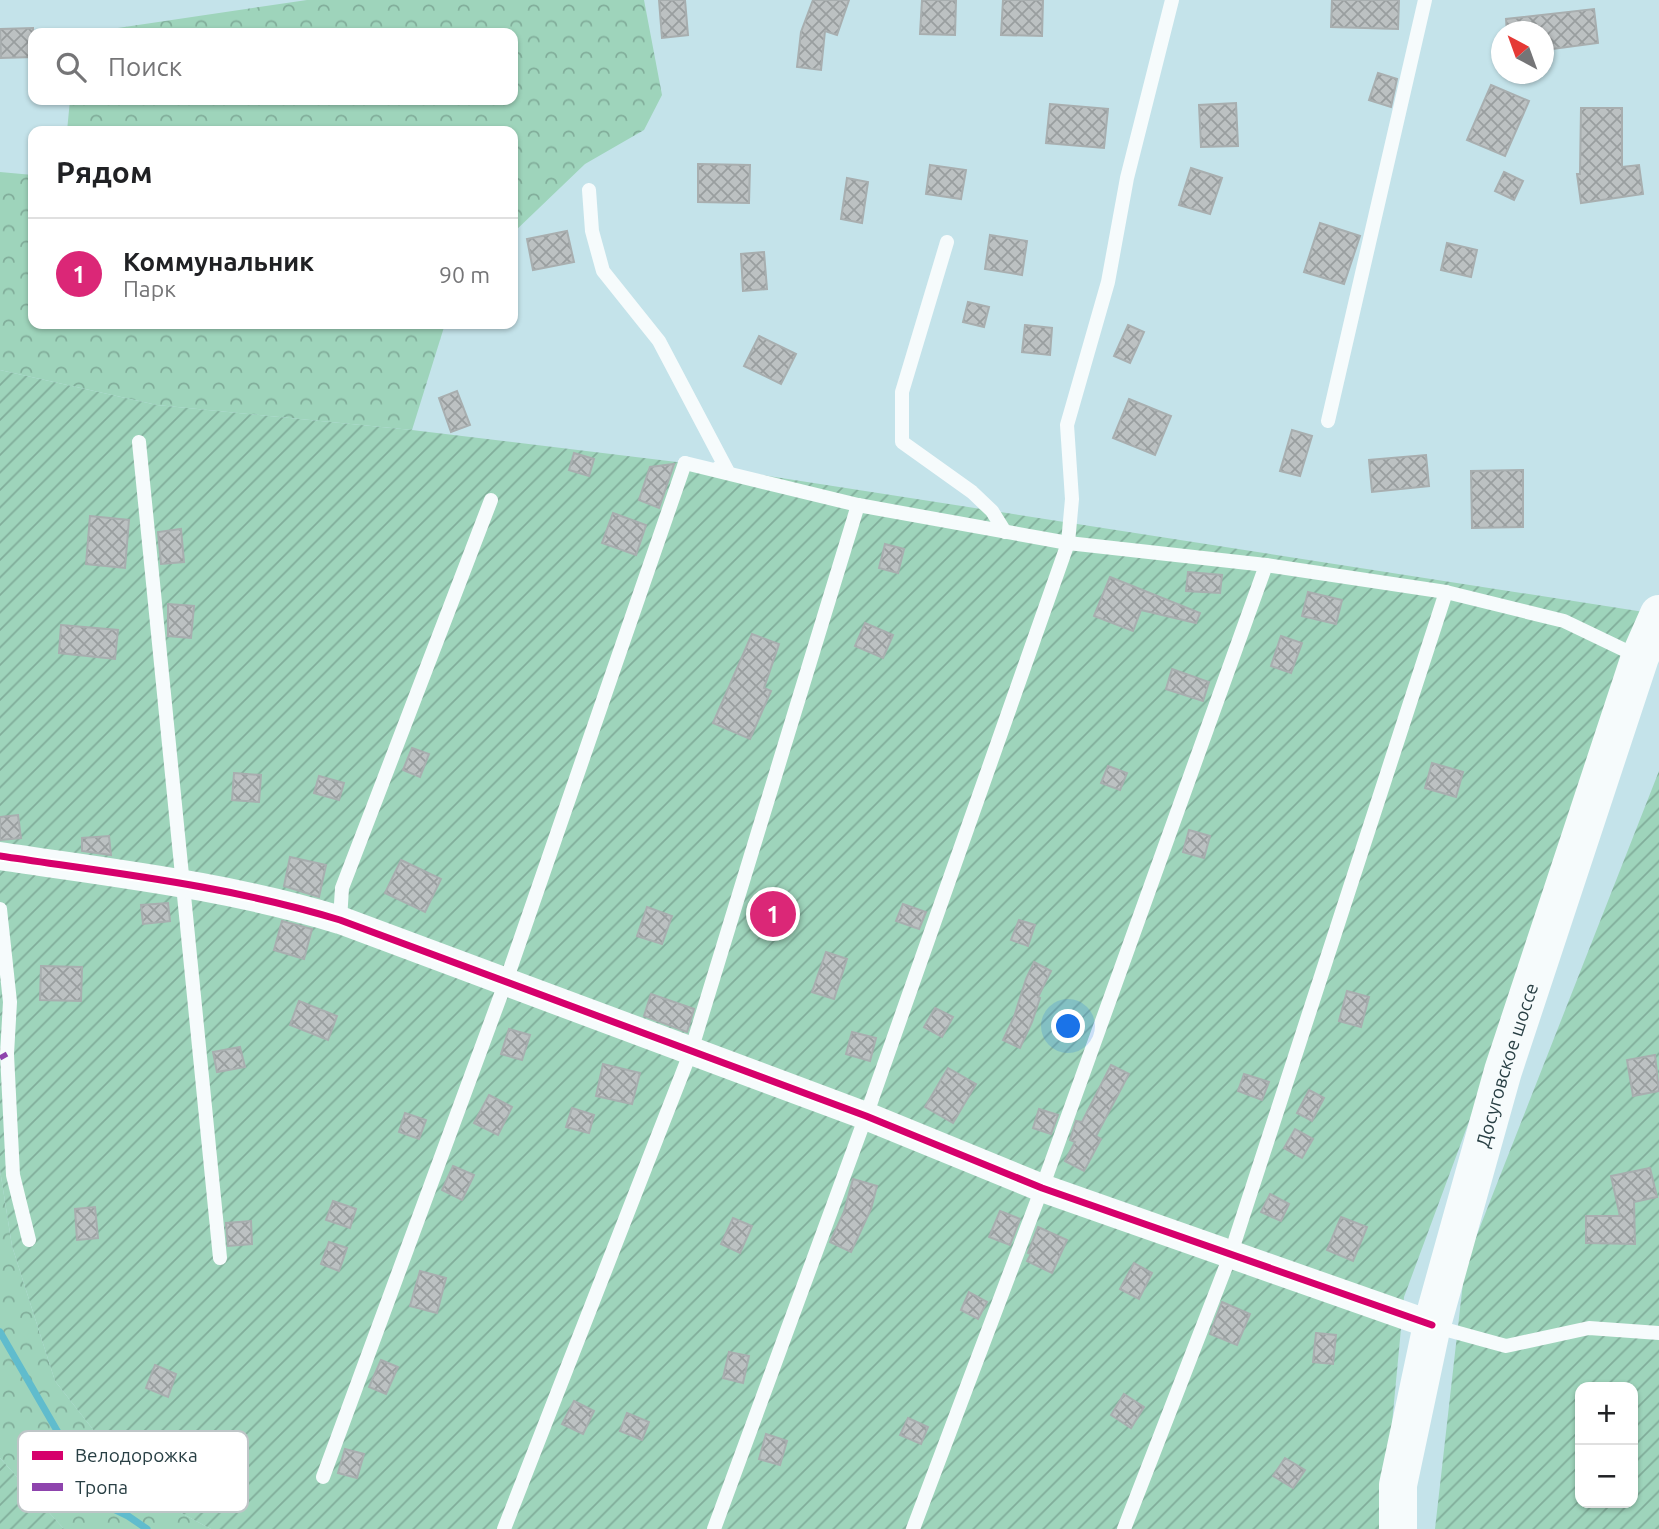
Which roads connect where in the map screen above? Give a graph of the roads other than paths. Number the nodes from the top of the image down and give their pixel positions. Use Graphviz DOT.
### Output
graph roads {
  1 [pos="1172,0"];
  2 [pos="1425,0"];
  3 [pos="589,190"];
  4 [pos="947,242"];
  5 [pos="1328,421"];
  6 [pos="139,442"];
  7 [pos="685,463"];
  8 [pos="491,500"];
  9 [pos="858,505"];
  10 [pos="1005,532"];
  11 [pos="1068,543"];
  12 [pos="1266,565"];
  13 [pos="1446,592"];
  14 [pos="1659,614"];
  15 [pos="1640,657"];
  16 [pos="0,856"];
  17 [pos="183,884"];
  18 [pos="0,909"];
  19 [pos="341,920"];
  20 [pos="506,981"];
  21 [pos="691,1051"];
  22 [pos="866,1116"];
  23 [pos="1042,1188"];
  24 [pos="29,1240"];
  25 [pos="1230,1256"];
  26 [pos="220,1258"];
  27 [pos="1432,1325"];
  28 [pos="1659,1333"];
  29 [pos="323,1477"];
  30 [pos="504,1529"];
  31 [pos="714,1529"];
  32 [pos="913,1529"];
  33 [pos="1125,1529"];
  34 [pos="1398,1529"];
  1 -- 11 [label="lane"];
  2 -- 5 [label="lane"];
  3 -- 7 [label="lane"];
  4 -- 10 [label="lane"];
  6 -- 17 [label="lane"];
  7 -- 9 [label="lane"];
  7 -- 20 [label="lane"];
  8 -- 19 [label="lane"];
  9 -- 10 [label="lane"];
  9 -- 21 [label="lane"];
  10 -- 11 [label="lane"];
  11 -- 12 [label="lane"];
  11 -- 22 [label="lane"];
  12 -- 13 [label="lane"];
  12 -- 23 [label="lane"];
  13 -- 15 [label="lane"];
  13 -- 25 [label="lane"];
  14 -- 15 [label="main road, Досуговское шоссе"];
  15 -- 27 [label="main road, Досуговское шоссе"];
  16 -- 17 [label="street"];
  17 -- 19 [label="street"];
  17 -- 26 [label="lane"];
  18 -- 24 [label="lane"];
  19 -- 20 [label="street"];
  20 -- 21 [label="street"];
  20 -- 29 [label="lane"];
  21 -- 22 [label="street"];
  21 -- 30 [label="lane"];
  22 -- 23 [label="street"];
  22 -- 31 [label="lane"];
  23 -- 25 [label="street"];
  23 -- 32 [label="lane"];
  25 -- 27 [label="street"];
  25 -- 33 [label="lane"];
  27 -- 28 [label="lane"];
  27 -- 34 [label="main road, Досуговское шоссе"];
}
